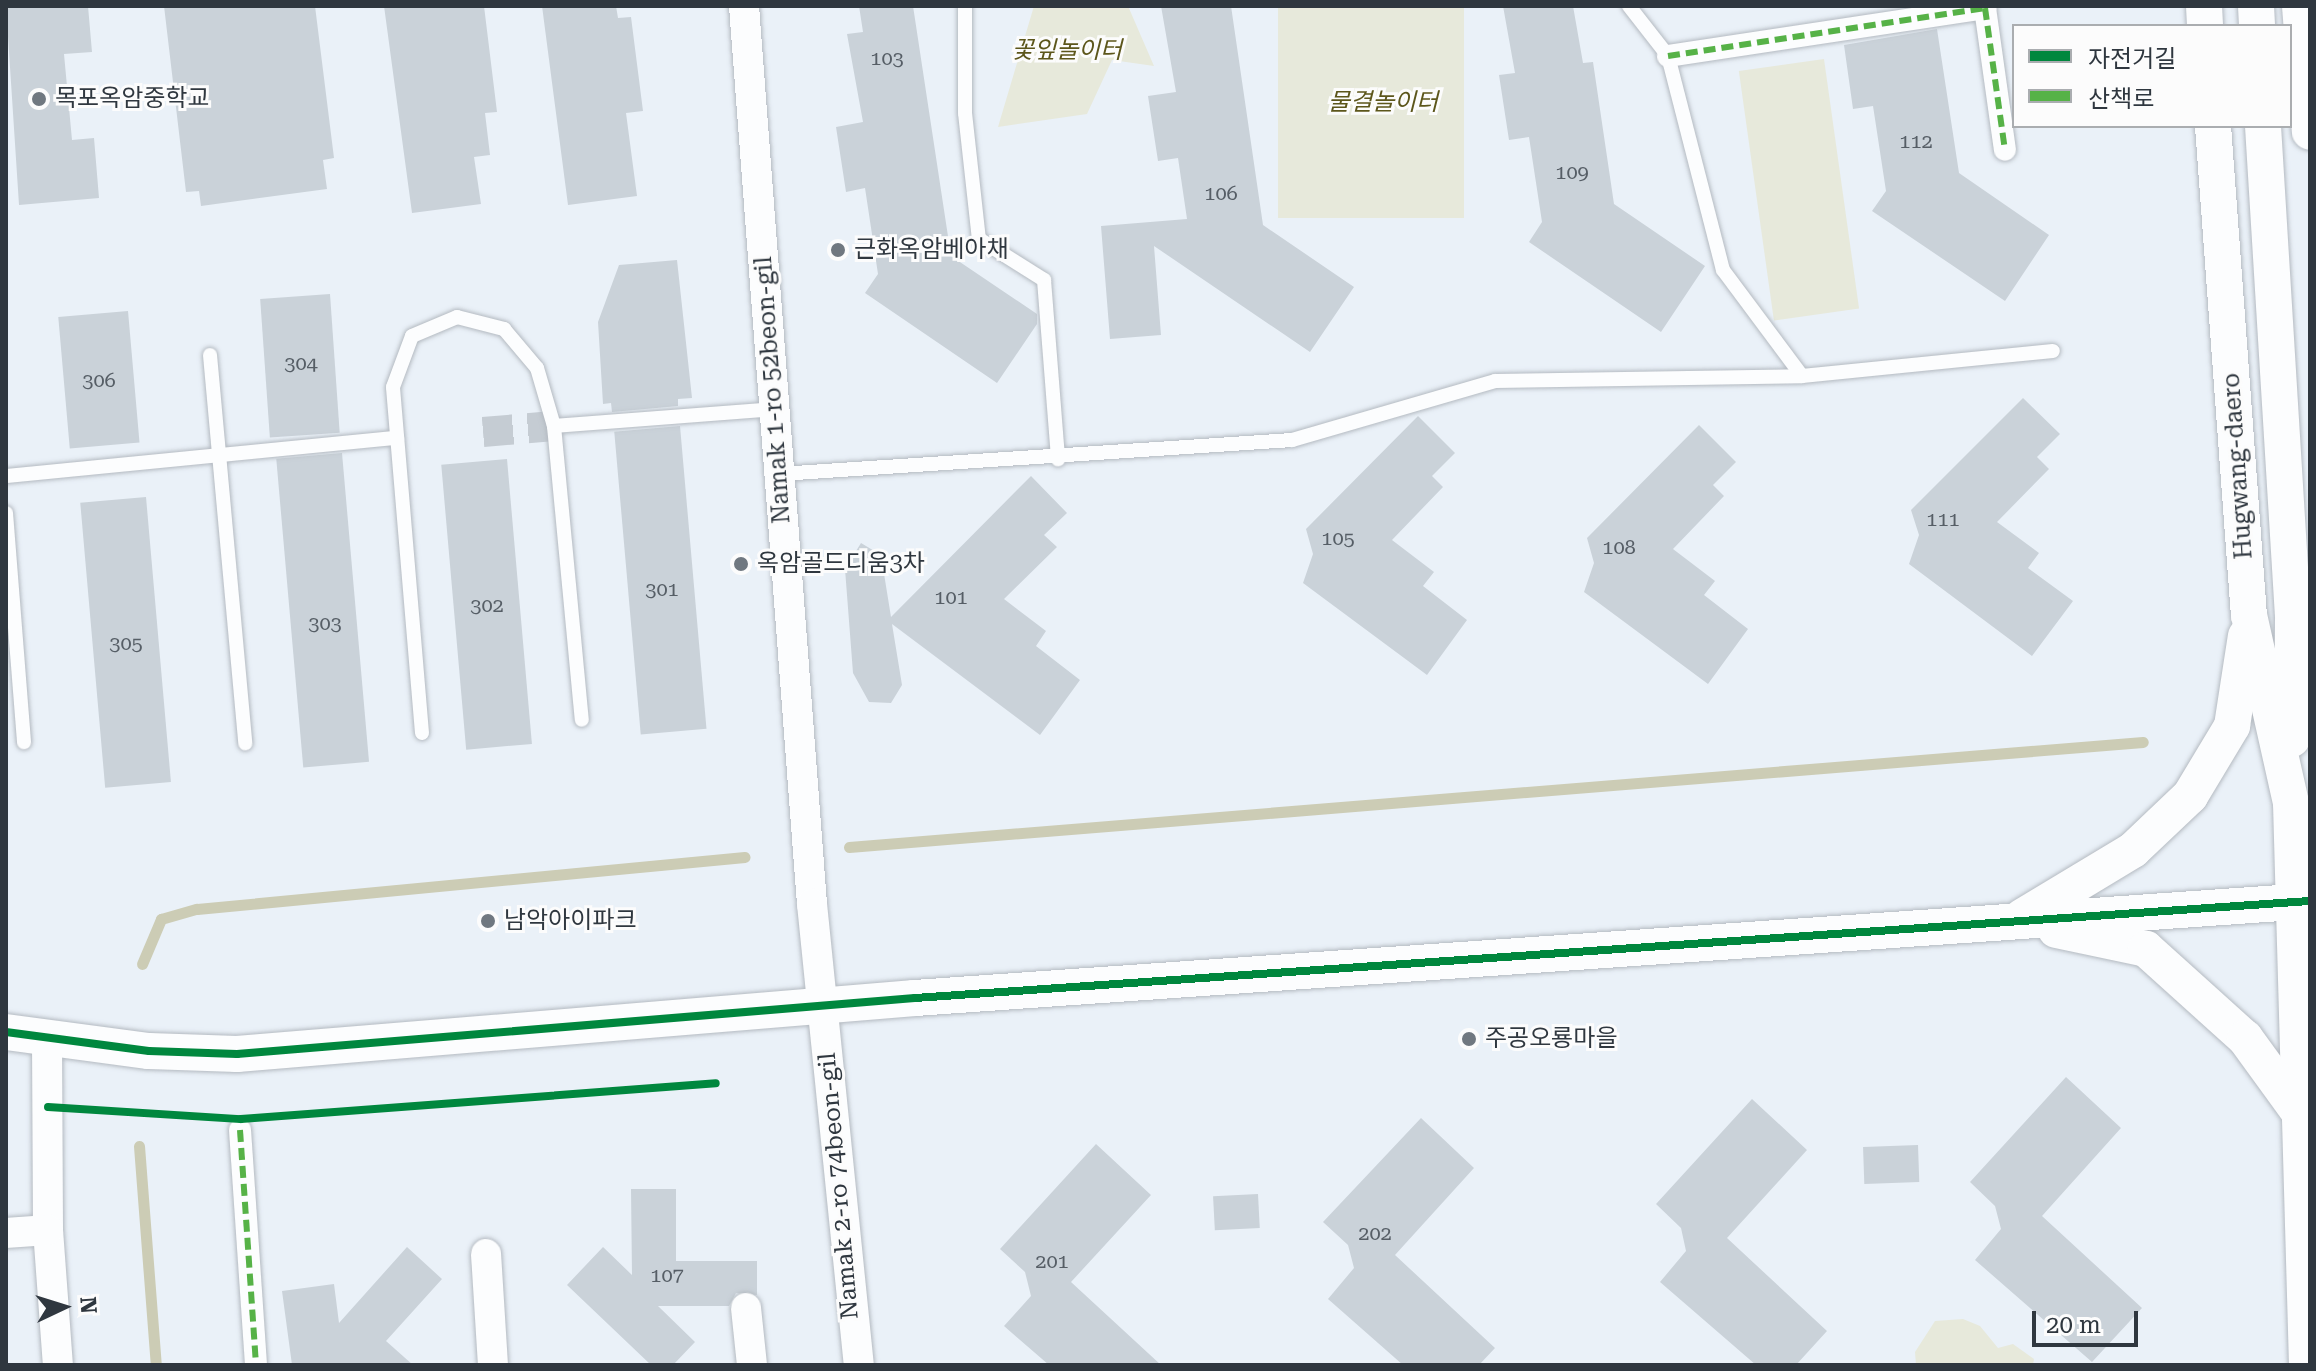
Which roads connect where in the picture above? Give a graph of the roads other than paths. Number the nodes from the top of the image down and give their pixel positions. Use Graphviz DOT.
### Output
graph roads {
  1 [pos="744,6"];
  2 [pos="965,6"];
  3 [pos="1629,6"];
  4 [pos="2300,6"];
  5 [pos="1985,7"];
  6 [pos="1668,56"];
  7 [pos="2213,128"];
  8 [pos="2263,128"];
  9 [pos="2310,132"];
  10 [pos="2005,150"];
  11 [pos="2053,351"];
  12 [pos="210,355"];
  13 [pos="1802,376"];
  14 [pos="775,409"];
  15 [pos="554,426"];
  16 [pos="397,438"];
  17 [pos="221,455"];
  18 [pos="1058,459"];
  19 [pos="780,474"];
  20 [pos="6,476"];
  21 [pos="6,513"];
  22 [pos="2249,615"];
  23 [pos="582,720"];
  24 [pos="422,733"];
  25 [pos="24,742"];
  26 [pos="245,743"];
  27 [pos="2291,803"];
  28 [pos="2303,901"];
  29 [pos="2016,921"];
  30 [pos="823,1005"];
  31 [pos="6,1032"];
  32 [pos="47,1039"];
  33 [pos="2301,1115"];
  34 [pos="240,1130"];
  35 [pos="48,1230"];
  36 [pos="6,1233"];
  37 [pos="486,1254"];
  38 [pos="746,1308"];
  39 [pos="58,1365"];
  40 [pos="256,1365"];
  41 [pos="493,1365"];
  42 [pos="752,1365"];
  43 [pos="859,1365"];
  44 [pos="2307,1365"];
  1 -- 14 [label="street, Namak 1-ro 52beon-gil"];
  2 -- 18 [label="lane"];
  3 -- 6 [label="lane"];
  4 -- 9 [label="street"];
  5 -- 6 [label="street"];
  5 -- 10 [label="street"];
  6 -- 13 [label="lane"];
  7 -- 22 [label="street, Hugwang-daero"];
  8 -- 27 [label="street, Hugwang-daero"];
  11 -- 13 [label="lane"];
  12 -- 17 [label="lane"];
  13 -- 18 [label="lane"];
  14 -- 15 [label="lane"];
  14 -- 19 [label="street, Namak 1-ro 52beon-gil"];
  15 -- 16 [label="lane"];
  15 -- 23 [label="lane"];
  16 -- 17 [label="lane"];
  16 -- 24 [label="lane"];
  17 -- 20 [label="lane"];
  17 -- 26 [label="lane"];
  18 -- 19 [label="lane"];
  19 -- 30 [label="street, Namak 1-ro 52beon-gil"];
  21 -- 25 [label="lane"];
  22 -- 27 [label="street, Hugwang-daero"];
  22 -- 29 [label="street"];
  27 -- 28 [label="street, Hugwang-daero"];
  28 -- 29 [label="street"];
  28 -- 33 [label="street, Hugwang-daero"];
  29 -- 30 [label="street"];
  29 -- 33 [label="street"];
  30 -- 32 [label="street"];
  30 -- 43 [label="street, Namak 2-ro 74beon-gil"];
  31 -- 32 [label="street"];
  32 -- 35 [label="street"];
  33 -- 44 [label="street, Hugwang-daero"];
  34 -- 40 [label="street"];
  35 -- 36 [label="street"];
  35 -- 39 [label="street"];
  37 -- 41 [label="street"];
  38 -- 42 [label="street"];
}
